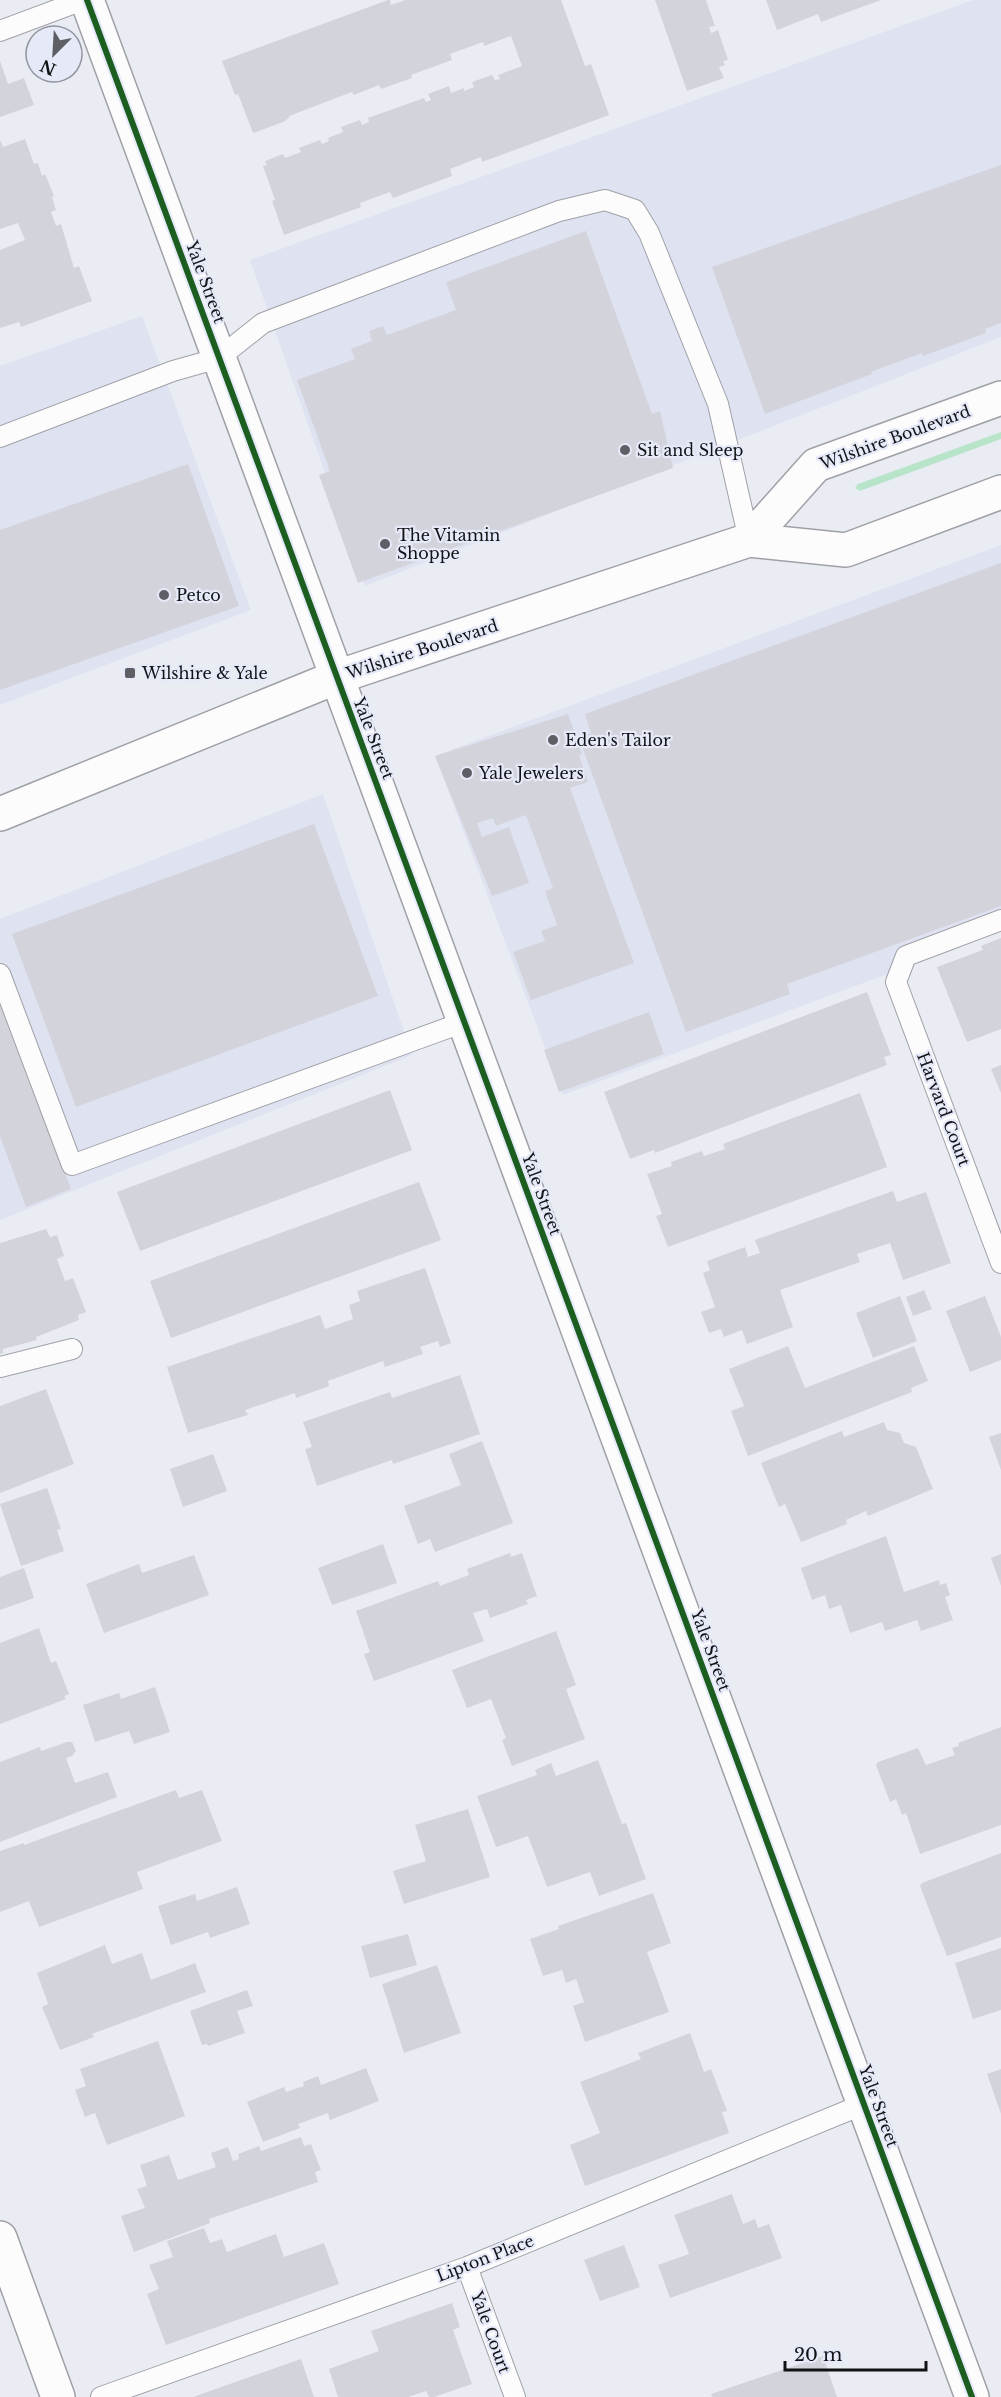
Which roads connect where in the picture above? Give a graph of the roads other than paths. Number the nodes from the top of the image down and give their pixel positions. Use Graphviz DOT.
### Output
graph roads {
  1 [pos="85,0"];
  2 [pos="0,30"];
  3 [pos="219,358"];
  4 [pos="1001,398"];
  5 [pos="0,437"];
  6 [pos="1001,492"];
  7 [pos="749,540"];
  8 [pos="337,677"];
  9 [pos="0,814"];
  10 [pos="1001,920"];
  11 [pos="0,974"];
  12 [pos="464,1022"];
  13 [pos="1001,1263"];
  14 [pos="72,1349"];
  15 [pos="0,1367"];
  16 [pos="864,2104"];
  17 [pos="0,2238"];
  18 [pos="467,2266"];
  19 [pos="58,2397"];
  20 [pos="101,2397"];
  21 [pos="515,2397"];
  22 [pos="972,2397"];
  1 -- 2 [label="lane"];
  1 -- 3 [label="street, Yale Street"];
  3 -- 5 [label="lane"];
  3 -- 7 [label="lane"];
  3 -- 8 [label="street, Yale Street"];
  4 -- 7 [label="street, Wilshire Boulevard"];
  6 -- 7 [label="street, Wilshire Boulevard"];
  7 -- 8 [label="street, Wilshire Boulevard"];
  8 -- 9 [label="street, Wilshire Boulevard"];
  8 -- 12 [label="street, Yale Street"];
  10 -- 13 [label="lane, Harvard Court"];
  11 -- 12 [label="lane"];
  12 -- 16 [label="street, Yale Street"];
  14 -- 15 [label="lane"];
  16 -- 18 [label="lane, Lipton Place"];
  16 -- 22 [label="street, Yale Street"];
  17 -- 19 [label="street"];
  18 -- 20 [label="lane, Lipton Place"];
  18 -- 21 [label="lane, Yale Court"];
}
